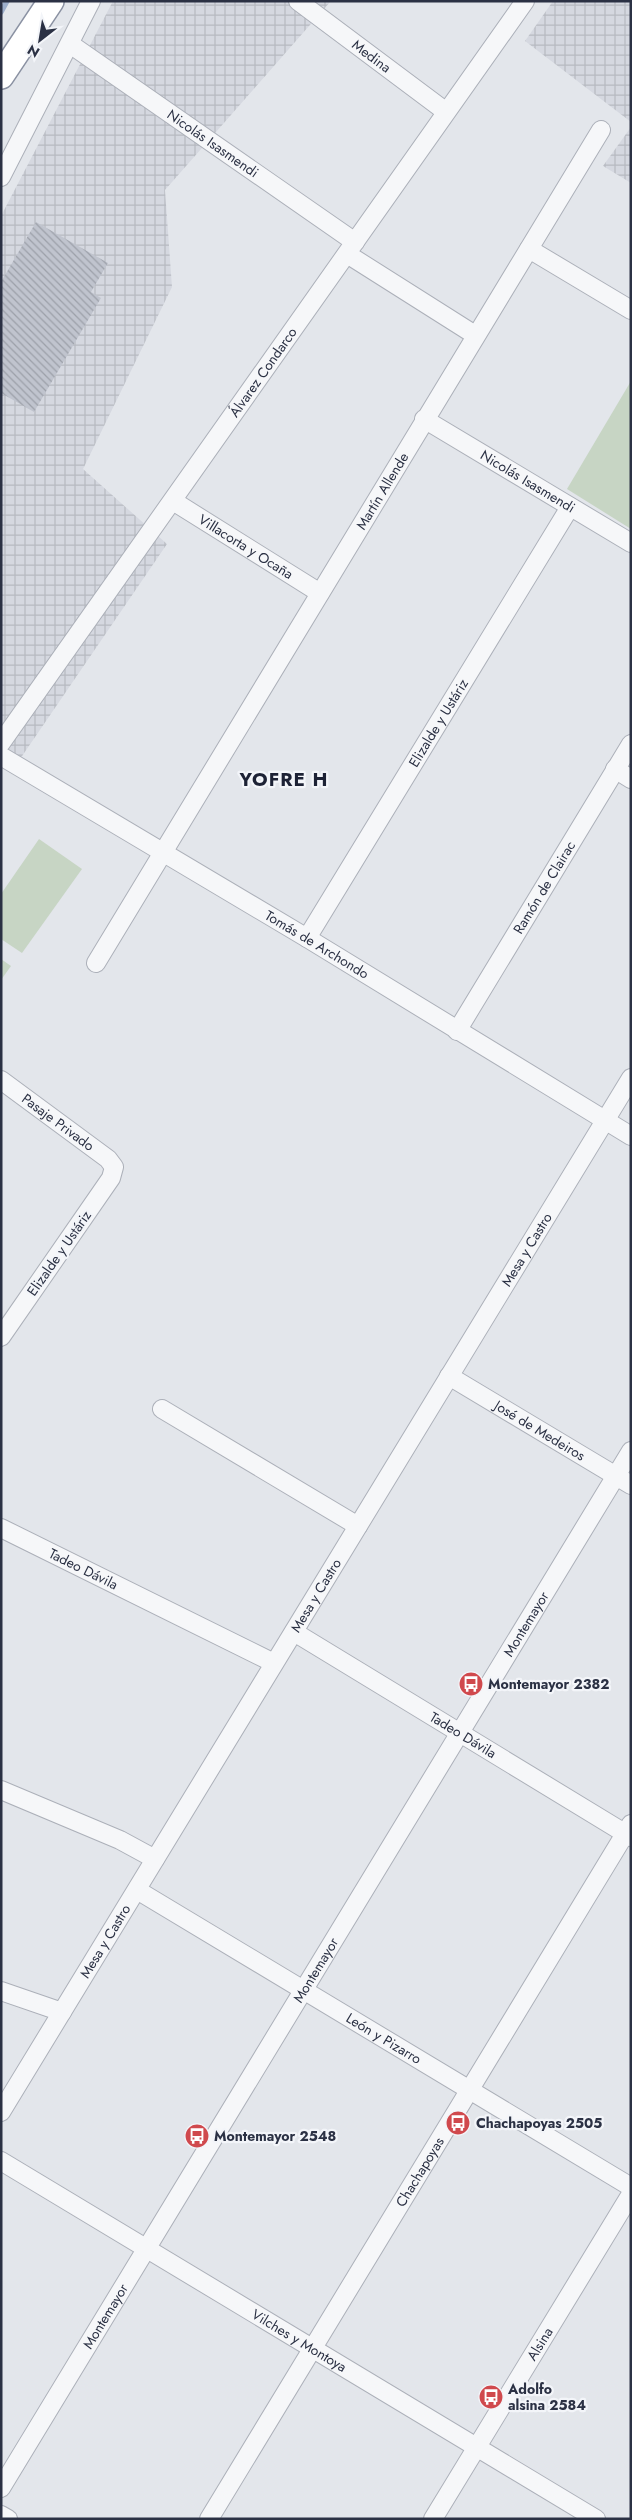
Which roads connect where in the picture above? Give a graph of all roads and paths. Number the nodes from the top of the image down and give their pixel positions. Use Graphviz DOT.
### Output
graph roads {
  1 [pos="51,1"];
  2 [pos="91,1"];
  3 [pos="298,1"];
  4 [pos="525,1"];
  5 [pos="70,44"];
  6 [pos="1,76"];
  7 [pos="446,111"];
  8 [pos="600,130"];
  9 [pos="1,177"];
  10 [pos="351,248"];
  11 [pos="529,249"];
  12 [pos="631,310"];
  13 [pos="475,336"];
  14 [pos="424,419"];
  15 [pos="173,502"];
  16 [pos="570,507"];
  17 [pos="631,543"];
  18 [pos="320,593"];
  19 [pos="1,743"];
  20 [pos="631,744"];
  21 [pos="1,756"];
  22 [pos="616,769"];
  23 [pos="631,779"];
  24 [pos="165,852"];
  25 [pos="307,938"];
  26 [pos="96,963"];
  27 [pos="457,1031"];
  28 [pos="631,1078"];
  29 [pos="1,1080"];
  30 [pos="605,1120"];
  31 [pos="631,1136"];
  32 [pos="114,1167"];
  33 [pos="1,1337"];
  34 [pos="449,1376"];
  35 [pos="162,1410"];
  36 [pos="631,1451"];
  37 [pos="616,1476"];
  38 [pos="631,1485"];
  39 [pos="358,1526"];
  40 [pos="1,1528"];
  41 [pos="294,1632"];
  42 [pos="274,1663"];
  43 [pos="460,1733"];
  44 [pos="1,1790"];
  45 [pos="629,1832"];
  46 [pos="155,1859"];
  47 [pos="137,1890"];
  48 [pos="304,1990"];
  49 [pos="1,1991"];
  50 [pos="62,2012"];
  51 [pos="468,2090"];
  52 [pos="1,2112"];
  53 [pos="1,2161"];
  54 [pos="631,2187"];
  55 [pos="631,2194"];
  56 [pos="148,2249"];
  57 [pos="313,2348"];
  58 [pos="477,2446"];
  59 [pos="1,2488"];
  60 [pos="1,2515"];
  61 [pos="8,2519"];
  62 [pos="208,2519"];
  63 [pos="432,2519"];
  64 [pos="596,2519"];
  1 -- 6 [label="highway"];
  2 -- 5 [label="street"];
  3 -- 7 [label="street, Medina"];
  4 -- 7 [label="street, Álvarez Condarco"];
  5 -- 9 [label="street"];
  5 -- 10 [label="street, Nicolás Isasmendi"];
  7 -- 10 [label="street, Álvarez Condarco"];
  8 -- 11 [label="street, Martín Allende"];
  10 -- 13 [label="street, Nicolás Isasmendi"];
  10 -- 15 [label="street, Álvarez Condarco"];
  11 -- 12 [label="street"];
  11 -- 13 [label="street, Martín Allende"];
  13 -- 14 [label="street, Martín Allende"];
  14 -- 16 [label="street, Nicolás Isasmendi"];
  14 -- 18 [label="street, Martín Allende"];
  15 -- 18 [label="street, Villacorta y Ocaña"];
  15 -- 19 [label="street, Álvarez Condarco"];
  16 -- 17 [label="street, Nicolás Isasmendi"];
  16 -- 25 [label="street, Elizalde y Ustáriz"];
  18 -- 24 [label="street, Martín Allende"];
  20 -- 22 [label="street, Ramón de Clairac"];
  21 -- 24 [label="street, Tomás de Archondo"];
  22 -- 23 [label="street"];
  22 -- 27 [label="street, Ramón de Clairac"];
  24 -- 25 [label="street, Tomás de Archondo"];
  24 -- 26 [label="street, Martín Allende"];
  25 -- 27 [label="street, Tomás de Archondo"];
  27 -- 30 [label="street, Tomás de Archondo"];
  28 -- 30 [label="street, Mesa y Castro"];
  29 -- 32 [label="street, Pasaje Privado"];
  30 -- 31 [label="street, Tomás de Archondo"];
  30 -- 34 [label="street, Mesa y Castro"];
  32 -- 33 [label="street, Elizalde y Ustáriz"];
  34 -- 37 [label="street, José de Medeiros"];
  34 -- 39 [label="street, Mesa y Castro"];
  35 -- 39 [label="street"];
  36 -- 37 [label="street, Montemayor"];
  37 -- 38 [label="street, José de Medeiros"];
  37 -- 43 [label="street, Montemayor"];
  39 -- 41 [label="street, Mesa y Castro"];
  40 -- 42 [label="street, Tadeo Dávila"];
  41 -- 42 [label="street, Mesa y Castro"];
  41 -- 43 [label="street, Tadeo Dávila"];
  42 -- 46 [label="street, Mesa y Castro"];
  43 -- 45 [label="street, Tadeo Dávila"];
  43 -- 48 [label="street, Montemayor"];
  44 -- 46 [label="street"];
  45 -- 51 [label="street, Chachapoyas"];
  46 -- 47 [label="street, Mesa y Castro"];
  47 -- 48 [label="street, León y Pizarro"];
  47 -- 50 [label="street, Mesa y Castro"];
  48 -- 51 [label="street, León y Pizarro"];
  48 -- 56 [label="street, Montemayor"];
  49 -- 50 [label="street"];
  50 -- 52 [label="street, Mesa y Castro"];
  51 -- 54 [label="street, León y Pizarro"];
  51 -- 57 [label="street, Chachapoyas"];
  53 -- 56 [label="street, Vilches y Montoya"];
  55 -- 58 [label="street, Alsina"];
  56 -- 57 [label="street, Vilches y Montoya"];
  56 -- 59 [label="street, Montemayor"];
  57 -- 58 [label="street, Vilches y Montoya"];
  57 -- 62 [label="street, Chachapoyas"];
  58 -- 63 [label="street, Alsina"];
  58 -- 64 [label="street, Vilches y Montoya"];
  60 -- 61 [label="street"];
}
